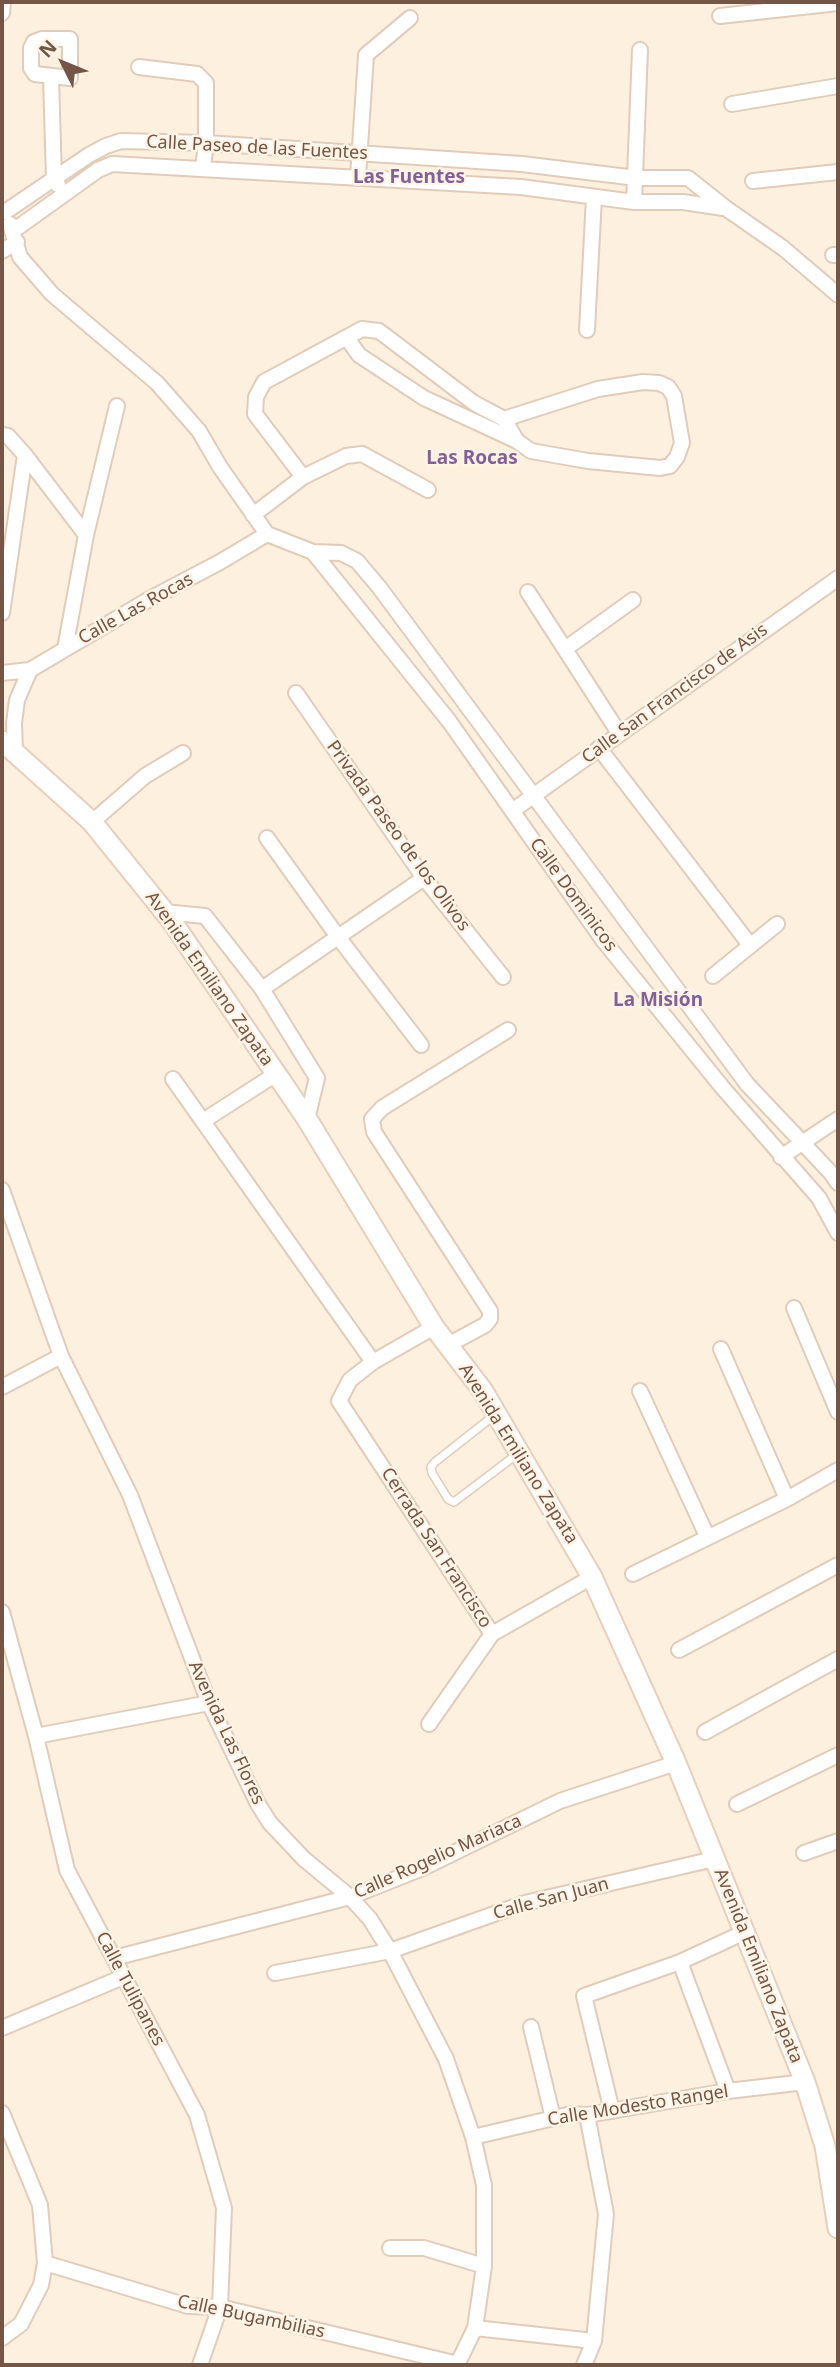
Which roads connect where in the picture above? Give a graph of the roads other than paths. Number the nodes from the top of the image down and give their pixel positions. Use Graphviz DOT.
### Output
graph roads {
  1 [pos="3,2"];
  2 [pos="838,3"];
  3 [pos="2,13"];
  4 [pos="720,16"];
  5 [pos="410,18"];
  6 [pos="640,50"];
  7 [pos="139,68"];
  8 [pos="51,77"];
  9 [pos="838,86"];
  10 [pos="732,104"];
  11 [pos="206,143"];
  12 [pos="360,154"];
  13 [pos="89,155"];
  14 [pos="523,164"];
  15 [pos="203,168"];
  16 [pos="98,170"];
  17 [pos="838,172"];
  18 [pos="358,177"];
  19 [pos="636,178"];
  20 [pos="54,179"];
  21 [pos="753,181"];
  22 [pos="521,187"];
  23 [pos="64,195"];
  24 [pos="594,197"];
  25 [pos="634,202"];
  26 [pos="4,209"];
  27 [pos="727,209"];
  28 [pos="15,236"];
  29 [pos="2,251"];
  30 [pos="838,295"];
  31 [pos="587,330"];
  32 [pos="347,338"];
  33 [pos="117,406"];
  34 [pos="504,419"];
  35 [pos="2,435"];
  36 [pos="517,441"];
  37 [pos="25,455"];
  38 [pos="303,477"];
  39 [pos="428,490"];
  40 [pos="253,515"];
  41 [pos="267,534"];
  42 [pos="86,535"];
  43 [pos="313,552"];
  44 [pos="838,578"];
  45 [pos="528,593"];
  46 [pos="633,600"];
  47 [pos="2,613"];
  48 [pos="65,649"];
  49 [pos="565,649"];
  50 [pos="30,670"];
  51 [pos="2,673"];
  52 [pos="296,693"];
  53 [pos="619,733"];
  54 [pos="8,747"];
  55 [pos="599,748"];
  56 [pos="183,754"];
  57 [pos="534,796"];
  58 [pos="512,811"];
  59 [pos="92,822"];
  60 [pos="267,838"];
  61 [pos="424,878"];
  62 [pos="164,912"];
  63 [pos="777,924"];
  64 [pos="338,937"];
  65 [pos="750,946"];
  66 [pos="713,976"];
  67 [pos="503,977"];
  68 [pos="262,989"];
  69 [pos="682,998"];
  70 [pos="663,1014"];
  71 [pos="508,1030"];
  72 [pos="421,1045"];
  73 [pos="276,1074"];
  74 [pos="173,1079"];
  75 [pos="307,1119"];
  76 [pos="838,1119"];
  77 [pos="203,1121"];
  78 [pos="802,1142"];
  79 [pos="781,1157"];
  80 [pos="838,1183"];
  81 [pos="2,1189"];
  82 [pos="836,1223"];
  83 [pos="794,1308"];
  84 [pos="434,1327"];
  85 [pos="448,1345"];
  86 [pos="721,1349"];
  87 [pos="61,1356"];
  88 [pos="373,1362"];
  89 [pos="2,1387"];
  90 [pos="640,1391"];
  91 [pos="838,1412"];
  92 [pos="496,1414"];
  93 [pos="519,1452"];
  94 [pos="838,1470"];
  95 [pos="787,1499"];
  96 [pos="707,1536"];
  97 [pos="838,1565"];
  98 [pos="633,1574"];
  99 [pos="592,1577"];
  100 [pos="2,1612"];
  101 [pos="492,1634"];
  102 [pos="679,1650"];
  103 [pos="838,1659"];
  104 [pos="209,1703"];
  105 [pos="429,1724"];
  106 [pos="705,1732"];
  107 [pos="36,1736"];
  108 [pos="838,1755"];
  109 [pos="676,1763"];
  110 [pos="737,1804"];
  111 [pos="838,1841"];
  112 [pos="804,1853"];
  113 [pos="714,1859"];
  114 [pos="350,1897"];
  115 [pos="746,1932"];
  116 [pos="390,1951"];
  117 [pos="114,1958"];
  118 [pos="680,1962"];
  119 [pos="275,1973"];
  120 [pos="123,1977"];
  121 [pos="531,2027"];
  122 [pos="2,2028"];
  123 [pos="805,2082"];
  124 [pos="727,2091"];
  125 [pos="612,2111"];
  126 [pos="2,2113"];
  127 [pos="587,2115"];
  128 [pos="554,2118"];
  129 [pos="473,2137"];
  130 [pos="838,2228"];
  131 [pos="390,2248"];
  132 [pos="46,2263"];
  133 [pos="484,2266"];
  134 [pos="220,2307"];
  135 [pos="475,2329"];
  136 [pos="2,2338"];
  137 [pos="594,2341"];
  138 [pos="200,2365"];
  139 [pos="458,2365"];
  140 [pos="584,2365"];
  1 -- 3 [label="street"];
  2 -- 4 [label="street"];
  5 -- 12 [label="street"];
  6 -- 19 [label="street"];
  7 -- 11 [label="street"];
  8 -- 20 [label="street"];
  9 -- 10 [label="street"];
  11 -- 12 [label="street, Calle Paseo de las Fuentes"];
  11 -- 13 [label="street, Calle Paseo de las Fuentes"];
  11 -- 15 [label="street"];
  12 -- 14 [label="street, Calle Paseo de las Fuentes"];
  12 -- 18 [label="street"];
  13 -- 16 [label="street"];
  13 -- 20 [label="street, Calle Paseo de las Fuentes"];
  14 -- 19 [label="street, Calle Paseo de las Fuentes"];
  14 -- 22 [label="street"];
  15 -- 16 [label="street, Calle Paseo de las Fuentes"];
  15 -- 18 [label="street, Calle Paseo de las Fuentes"];
  16 -- 23 [label="street, Calle Paseo de las Fuentes"];
  17 -- 21 [label="street"];
  18 -- 22 [label="street, Calle Paseo de las Fuentes"];
  19 -- 25 [label="street"];
  19 -- 27 [label="street, Calle Paseo de las Fuentes"];
  20 -- 23 [label="street"];
  20 -- 26 [label="street, Calle Paseo de las Fuentes"];
  22 -- 24 [label="street, Calle Paseo de las Fuentes"];
  23 -- 28 [label="street, Calle Paseo de las Fuentes"];
  24 -- 25 [label="street, Calle Paseo de las Fuentes"];
  24 -- 31 [label="street"];
  25 -- 27 [label="street, Calle Paseo de las Fuentes"];
  26 -- 28 [label="street"];
  27 -- 30 [label="street, Calle Paseo de las Fuentes"];
  28 -- 29 [label="street, Calle Paseo de las Fuentes"];
  28 -- 40 [label="street"];
  32 -- 34 [label="street"];
  32 -- 36 [label="street"];
  32 -- 38 [label="street"];
  33 -- 42 [label="street"];
  34 -- 36 [label="street"];
  34 -- 36 [label="street"];
  35 -- 37 [label="street"];
  37 -- 42 [label="street"];
  37 -- 47 [label="street"];
  38 -- 39 [label="street"];
  38 -- 40 [label="street"];
  40 -- 41 [label="street"];
  41 -- 43 [label="street, Calle Dominicos"];
  41 -- 48 [label="street, Calle Las Rocas"];
  42 -- 48 [label="street"];
  43 -- 57 [label="street, Calle Dominicos"];
  43 -- 58 [label="street, Calle Dominicos"];
  44 -- 53 [label="street, Calle San Francisco de Asis"];
  45 -- 49 [label="street"];
  46 -- 49 [label="street"];
  48 -- 50 [label="street, Calle Las Rocas"];
  49 -- 53 [label="street"];
  50 -- 51 [label="street, Calle Las Rocas"];
  50 -- 54 [label="street"];
  52 -- 61 [label="street, Privada Paseo de los Olivos"];
  53 -- 55 [label="street, Calle San Francisco de Asis"];
  54 -- 59 [label="main road, Avenida Emiliano Zapata"];
  55 -- 57 [label="street, Calle San Francisco de Asis"];
  55 -- 65 [label="street"];
  56 -- 59 [label="street"];
  57 -- 58 [label="street, Calle San Francisco de Asis"];
  57 -- 69 [label="street, Calle Dominicos"];
  58 -- 70 [label="street, Calle Dominicos"];
  59 -- 62 [label="main road, Avenida Emiliano Zapata"];
  60 -- 64 [label="street"];
  61 -- 64 [label="street"];
  61 -- 67 [label="street, Privada Paseo de los Olivos"];
  62 -- 68 [label="street"];
  62 -- 73 [label="main road, Avenida Emiliano Zapata"];
  63 -- 65 [label="street"];
  64 -- 68 [label="street"];
  64 -- 72 [label="street"];
  65 -- 66 [label="street"];
  68 -- 75 [label="street"];
  69 -- 70 [label="street"];
  69 -- 78 [label="street, Calle Dominicos"];
  70 -- 79 [label="street, Calle Dominicos"];
  71 -- 85 [label="street"];
  73 -- 75 [label="main road, Avenida Emiliano Zapata"];
  73 -- 77 [label="street"];
  74 -- 77 [label="street"];
  75 -- 84 [label="main road, Avenida Emiliano Zapata"];
  76 -- 78 [label="street"];
  77 -- 88 [label="street"];
  78 -- 79 [label="street"];
  78 -- 80 [label="street, Calle Dominicos"];
  79 -- 82 [label="street, Calle Dominicos"];
  81 -- 87 [label="street, Avenida Las Flores"];
  83 -- 91 [label="street"];
  84 -- 85 [label="main road, Avenida Emiliano Zapata"];
  84 -- 88 [label="street"];
  85 -- 92 [label="main road, Avenida Emiliano Zapata"];
  86 -- 95 [label="street"];
  87 -- 89 [label="street"];
  87 -- 104 [label="street, Avenida Las Flores"];
  88 -- 101 [label="street, Cerrada San Francisco"];
  90 -- 96 [label="street"];
  92 -- 93 [label="main road, Avenida Emiliano Zapata"];
  92 -- 93 [label="lane"];
  93 -- 99 [label="main road, Avenida Emiliano Zapata"];
  94 -- 95 [label="street"];
  95 -- 96 [label="street"];
  96 -- 98 [label="street"];
  97 -- 102 [label="street"];
  99 -- 101 [label="street, Cerrada San Francisco"];
  99 -- 109 [label="main road, Avenida Emiliano Zapata"];
  100 -- 107 [label="street, Calle Tulipanes"];
  101 -- 105 [label="street"];
  103 -- 106 [label="street"];
  104 -- 107 [label="street"];
  104 -- 114 [label="street, Avenida Las Flores"];
  107 -- 117 [label="street, Calle Tulipanes"];
  108 -- 110 [label="street"];
  109 -- 113 [label="main road, Avenida Emiliano Zapata"];
  109 -- 114 [label="street, Calle Rogelio Mariaca"];
  111 -- 112 [label="street"];
  113 -- 115 [label="main road, Avenida Emiliano Zapata"];
  113 -- 116 [label="street, Calle San Juan"];
  114 -- 116 [label="street, Avenida Las Flores"];
  114 -- 117 [label="street, Calle Rogelio Mariaca"];
  115 -- 118 [label="street"];
  115 -- 123 [label="main road, Avenida Emiliano Zapata"];
  116 -- 119 [label="street, Calle San Juan"];
  116 -- 129 [label="street, Avenida Las Flores"];
  117 -- 120 [label="street, Calle Tulipanes"];
  118 -- 124 [label="street"];
  118 -- 125 [label="street"];
  120 -- 122 [label="street"];
  120 -- 134 [label="street, Calle Tulipanes"];
  121 -- 128 [label="street"];
  123 -- 124 [label="street, Calle Modesto Rangel"];
  123 -- 130 [label="main road, Avenida Emiliano Zapata"];
  124 -- 125 [label="street, Calle Modesto Rangel"];
  125 -- 127 [label="street, Calle Modesto Rangel"];
  126 -- 132 [label="street"];
  127 -- 128 [label="street, Calle Modesto Rangel"];
  127 -- 137 [label="street"];
  128 -- 129 [label="street, Calle Modesto Rangel"];
  129 -- 133 [label="street, Avenida Las Flores"];
  131 -- 133 [label="street"];
  132 -- 134 [label="street, Calle Bugambilias"];
  132 -- 136 [label="street"];
  133 -- 135 [label="street, Avenida Las Flores"];
  134 -- 138 [label="street, Calle Tulipanes"];
  134 -- 139 [label="street, Calle Bugambilias"];
  135 -- 137 [label="street"];
  135 -- 139 [label="street, Avenida Las Flores"];
  137 -- 140 [label="street"];
}
